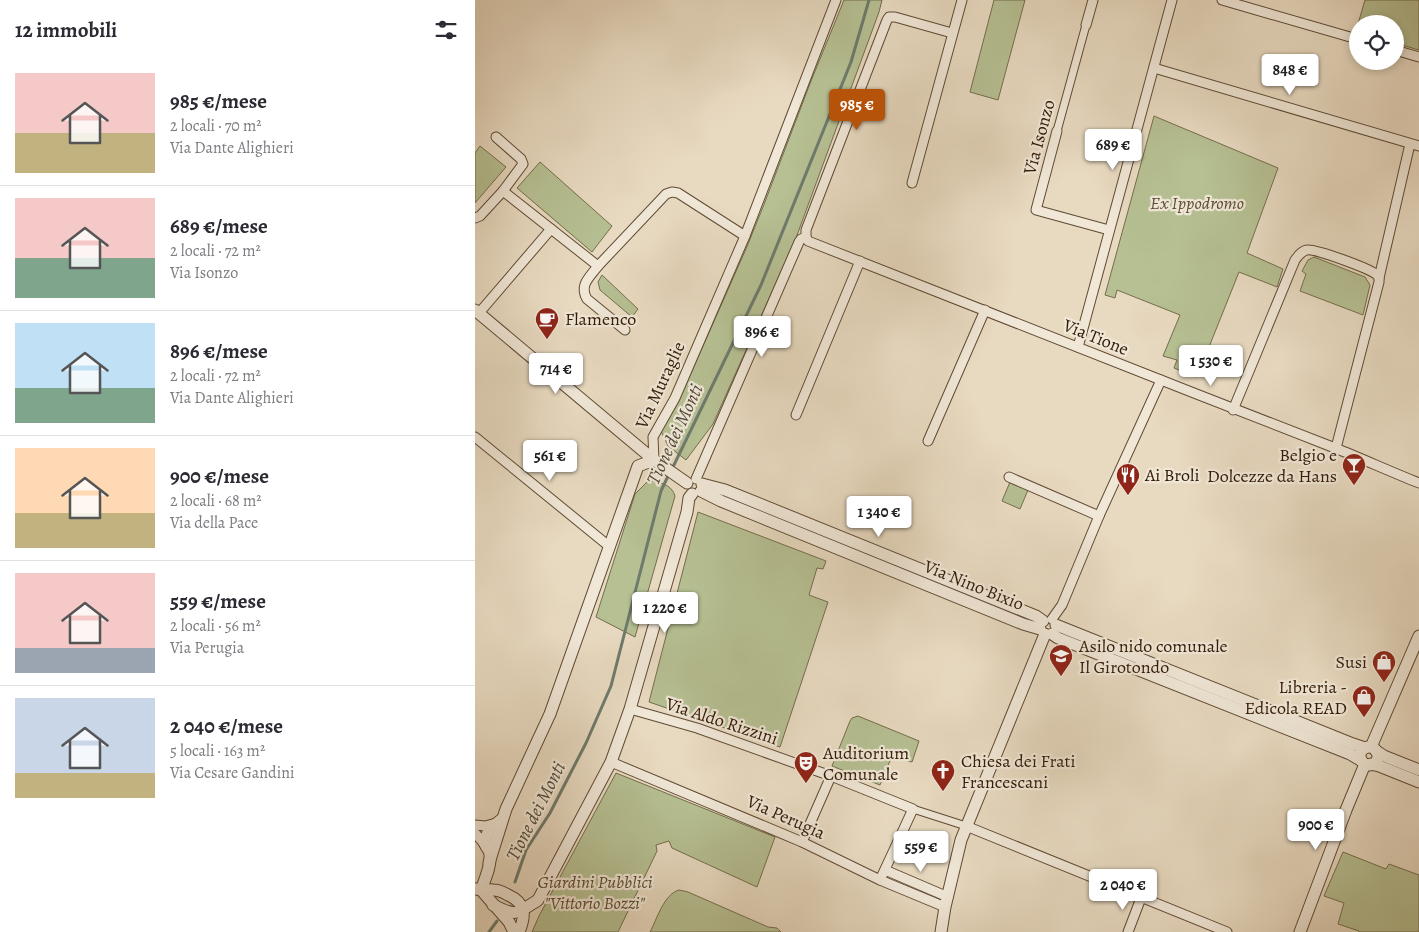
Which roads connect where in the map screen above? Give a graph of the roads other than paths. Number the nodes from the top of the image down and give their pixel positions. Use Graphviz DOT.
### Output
graph roads {
  1 [pos="836,0"];
  2 [pos="962,0"];
  3 [pos="1093,0"];
  4 [pos="1172,0"];
  5 [pos="1222,0"];
  6 [pos="1086,25"];
  7 [pos="952,33"];
  8 [pos="1349,38"];
  9 [pos="1404,53"];
  10 [pos="1419,57"];
  11 [pos="1154,68"];
  12 [pos="1057,131"];
  13 [pos="496,137"];
  14 [pos="1414,145"];
  15 [pos="912,183"];
  16 [pos="503,191"];
  17 [pos="475,218"];
  18 [pos="551,229"];
  19 [pos="1109,230"];
  20 [pos="745,236"];
  21 [pos="806,237"];
  22 [pos="860,261"];
  23 [pos="598,266"];
  24 [pos="1379,278"];
  25 [pos="985,310"];
  26 [pos="477,312"];
  27 [pos="625,330"];
  28 [pos="1078,347"];
  29 [pos="1161,380"];
  30 [pos="1233,410"];
  31 [pos="796,415"];
  32 [pos="475,437"];
  33 [pos="928,441"];
  34 [pos="1336,448"];
  35 [pos="654,460"];
  36 [pos="1009,476"];
  37 [pos="1419,483"];
  38 [pos="696,486"];
  39 [pos="1099,516"];
  40 [pos="610,546"];
  41 [pos="1048,627"];
  42 [pos="1419,636"];
  43 [pos="630,709"];
  44 [pos="1371,749"];
  45 [pos="611,762"];
  46 [pos="1366,763"];
  47 [pos="1419,770"];
  48 [pos="831,776"];
  49 [pos="1419,782"];
  50 [pos="913,809"];
  51 [pos="500,821"];
  52 [pos="475,825"];
  53 [pos="966,826"];
  54 [pos="475,833"];
  55 [pos="802,842"];
  56 [pos="487,848"];
  57 [pos="489,863"];
  58 [pos="885,870"];
  59 [pos="880,880"];
  60 [pos="478,890"];
  61 [pos="1141,898"];
  62 [pos="947,902"];
  63 [pos="493,905"];
  64 [pos="523,909"];
  65 [pos="514,932"];
  66 [pos="519,932"];
  67 [pos="941,932"];
  68 [pos="1128,932"];
  69 [pos="1227,932"];
  70 [pos="1300,932"];
  1 -- 20 [label="street, Via Muraglie"];
  2 -- 7 [label="street"];
  3 -- 6 [label="street, Via Isonzo"];
  4 -- 11 [label="street"];
  5 -- 8 [label="street"];
  6 -- 12 [label="street, Via Isonzo"];
  7 -- 15 [label="street"];
  7 -- 21 [label="street"];
  9 -- 10 [label="street"];
  11 -- 14 [label="street"];
  11 -- 19 [label="street"];
  12 -- 19 [label="street, Via Isonzo"];
  13 -- 16 [label="street"];
  14 -- 24 [label="street"];
  16 -- 17 [label="street"];
  16 -- 18 [label="street"];
  18 -- 23 [label="street"];
  18 -- 26 [label="street"];
  19 -- 28 [label="street"];
  20 -- 23 [label="street"];
  20 -- 35 [label="street, Via Muraglie"];
  21 -- 22 [label="street, Via Tione"];
  21 -- 38 [label="street"];
  22 -- 25 [label="street, Via Tione"];
  22 -- 31 [label="street"];
  23 -- 27 [label="street"];
  24 -- 30 [label="street"];
  24 -- 34 [label="street"];
  25 -- 28 [label="street, Via Tione"];
  25 -- 33 [label="street"];
  26 -- 35 [label="street, Via Nino Bixio"];
  28 -- 29 [label="street, Via Tione"];
  29 -- 30 [label="street, Via Tione"];
  29 -- 39 [label="street"];
  30 -- 34 [label="street, Via Tione"];
  32 -- 40 [label="street"];
  34 -- 37 [label="street, Via Tione"];
  35 -- 38 [label="street, Via Nino Bixio"];
  35 -- 40 [label="street"];
  36 -- 39 [label="street"];
  38 -- 41 [label="street, Via Nino Bixio"];
  38 -- 43 [label="street"];
  39 -- 41 [label="street"];
  40 -- 51 [label="street"];
  41 -- 44 [label="street, Via Nino Bixio"];
  41 -- 46 [label="street, Via Nino Bixio"];
  41 -- 53 [label="street"];
  42 -- 44 [label="street"];
  43 -- 45 [label="street"];
  43 -- 48 [label="street, Via Aldo Rizzini"];
  44 -- 46 [label="street"];
  44 -- 47 [label="street, Via Nino Bixio"];
  45 -- 55 [label="street, Via Perugia"];
  45 -- 64 [label="street"];
  46 -- 49 [label="street, Via Nino Bixio"];
  46 -- 70 [label="street"];
  48 -- 50 [label="street, Via Aldo Rizzini"];
  48 -- 55 [label="street"];
  50 -- 53 [label="street, Via Aldo Rizzini"];
  50 -- 58 [label="street"];
  51 -- 52 [label="street"];
  51 -- 56 [label="street"];
  51 -- 57 [label="street"];
  53 -- 61 [label="street"];
  53 -- 62 [label="street"];
  54 -- 56 [label="street"];
  55 -- 59 [label="street, Via Perugia"];
  56 -- 57 [label="street"];
  57 -- 60 [label="street"];
  58 -- 59 [label="street"];
  58 -- 62 [label="street"];
  59 -- 62 [label="street, Via Perugia"];
  60 -- 63 [label="street"];
  60 -- 64 [label="street"];
  61 -- 68 [label="street"];
  61 -- 69 [label="street"];
  62 -- 67 [label="street"];
  63 -- 64 [label="street"];
  63 -- 65 [label="street"];
  64 -- 66 [label="street"];
}
